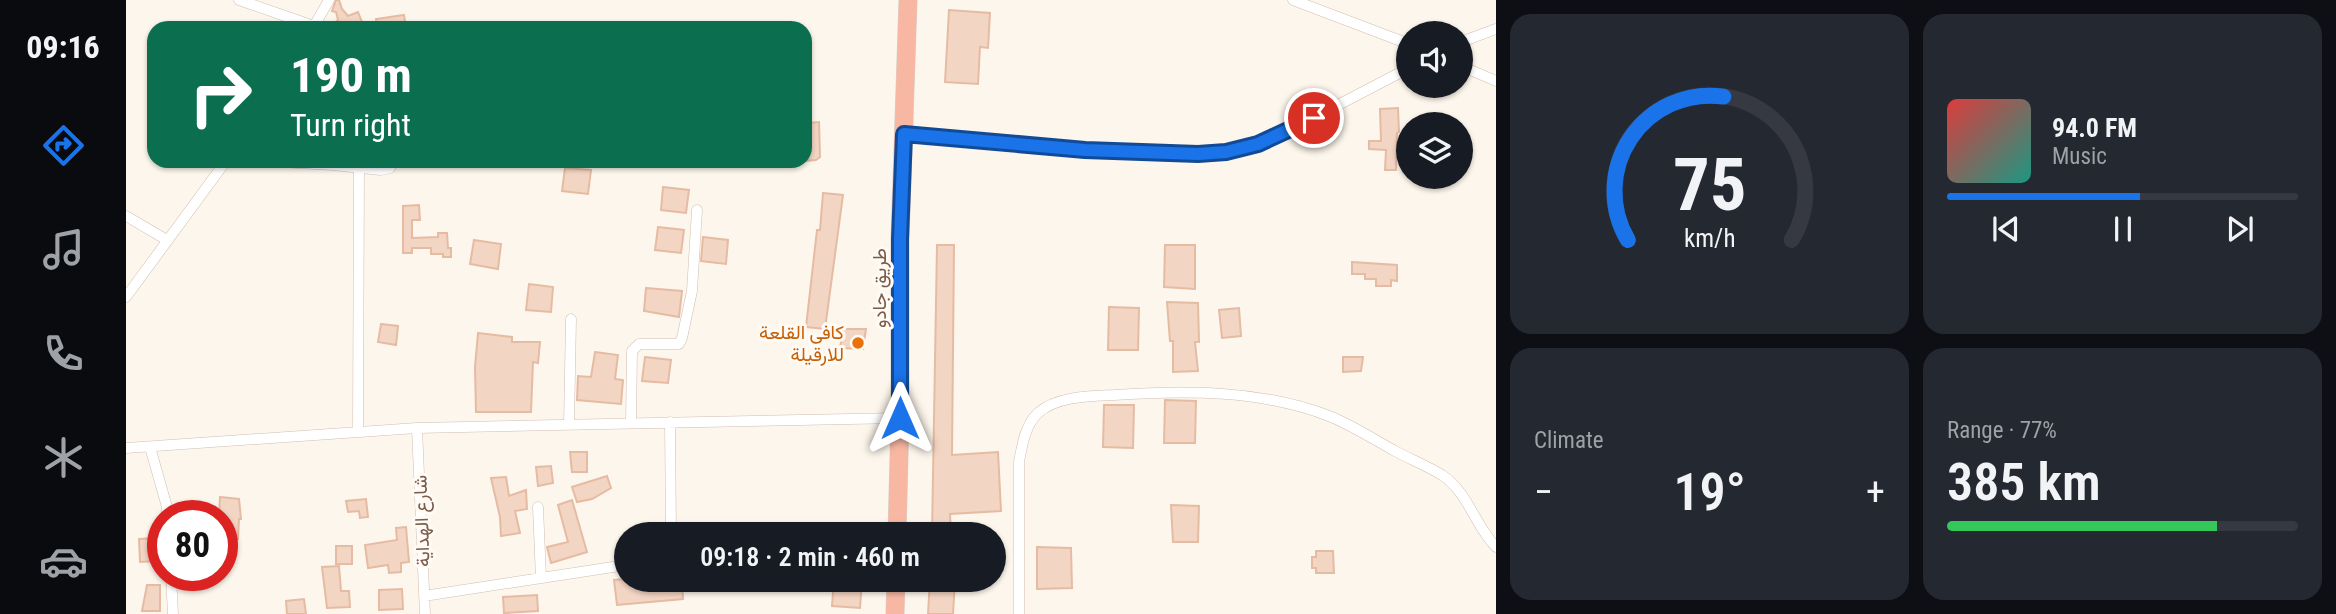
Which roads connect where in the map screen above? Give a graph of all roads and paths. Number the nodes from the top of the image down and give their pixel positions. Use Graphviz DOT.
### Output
graph roads {
  1 [pos="239,0"];
  2 [pos="329,0"];
  3 [pos="908,0"];
  4 [pos="1293,0"];
  5 [pos="297,21"];
  6 [pos="317,21"];
  7 [pos="1496,29"];
  8 [pos="1473,38"];
  9 [pos="1396,39"];
  10 [pos="1473,71"];
  11 [pos="1396,75"];
  12 [pos="1496,81"];
  13 [pos="904,134"];
  14 [pos="221,168"];
  15 [pos="359,168"];
  16 [pos="390,168"];
  17 [pos="697,210"];
  18 [pos="126,216"];
  19 [pos="167,240"];
  20 [pos="126,297"];
  21 [pos="571,319"];
  22 [pos="900,418"];
  23 [pos="631,422"];
  24 [pos="670,422"];
  25 [pos="569,424"];
  26 [pos="417,428"];
  27 [pos="358,432"];
  28 [pos="150,447"];
  29 [pos="126,448"];
  30 [pos="163,500"];
  31 [pos="538,507"];
  32 [pos="671,522"];
  33 [pos="897,522"];
  34 [pos="1496,547"];
  35 [pos="614,567"];
  36 [pos="541,578"];
  37 [pos="172,591"];
  38 [pos="896,592"];
  39 [pos="424,596"];
  40 [pos="173,614"];
  41 [pos="425,614"];
  42 [pos="895,614"];
  43 [pos="1019,614"];
  1 -- 5 [label="street"];
  2 -- 6 [label="street"];
  3 -- 13 [label="highway, طريق جادو"];
  4 -- 9 [label="street"];
  7 -- 8 [label="street"];
  10 -- 12 [label="street"];
  11 -- 13 [label="street"];
  13 -- 22 [label="highway, طريق جادو"];
  14 -- 19 [label="street"];
  15 -- 16 [label="street"];
  15 -- 27 [label="street"];
  17 -- 23 [label="street"];
  18 -- 19 [label="street"];
  19 -- 20 [label="street"];
  21 -- 25 [label="street"];
  22 -- 24 [label="street"];
  22 -- 33 [label="highway, طريق جادو"];
  23 -- 24 [label="street"];
  23 -- 25 [label="street"];
  24 -- 32 [label="street"];
  25 -- 26 [label="street"];
  26 -- 27 [label="street"];
  26 -- 39 [label="street, شارع الهداية"];
  27 -- 28 [label="street"];
  28 -- 29 [label="street"];
  28 -- 30 [label="street"];
  31 -- 36 [label="street"];
  34 -- 43 [label="street"];
  35 -- 36 [label="street"];
  36 -- 39 [label="street"];
  37 -- 40 [label="street"];
  38 -- 42 [label="highway"];
  39 -- 41 [label="street, شارع الهداية"];
}
